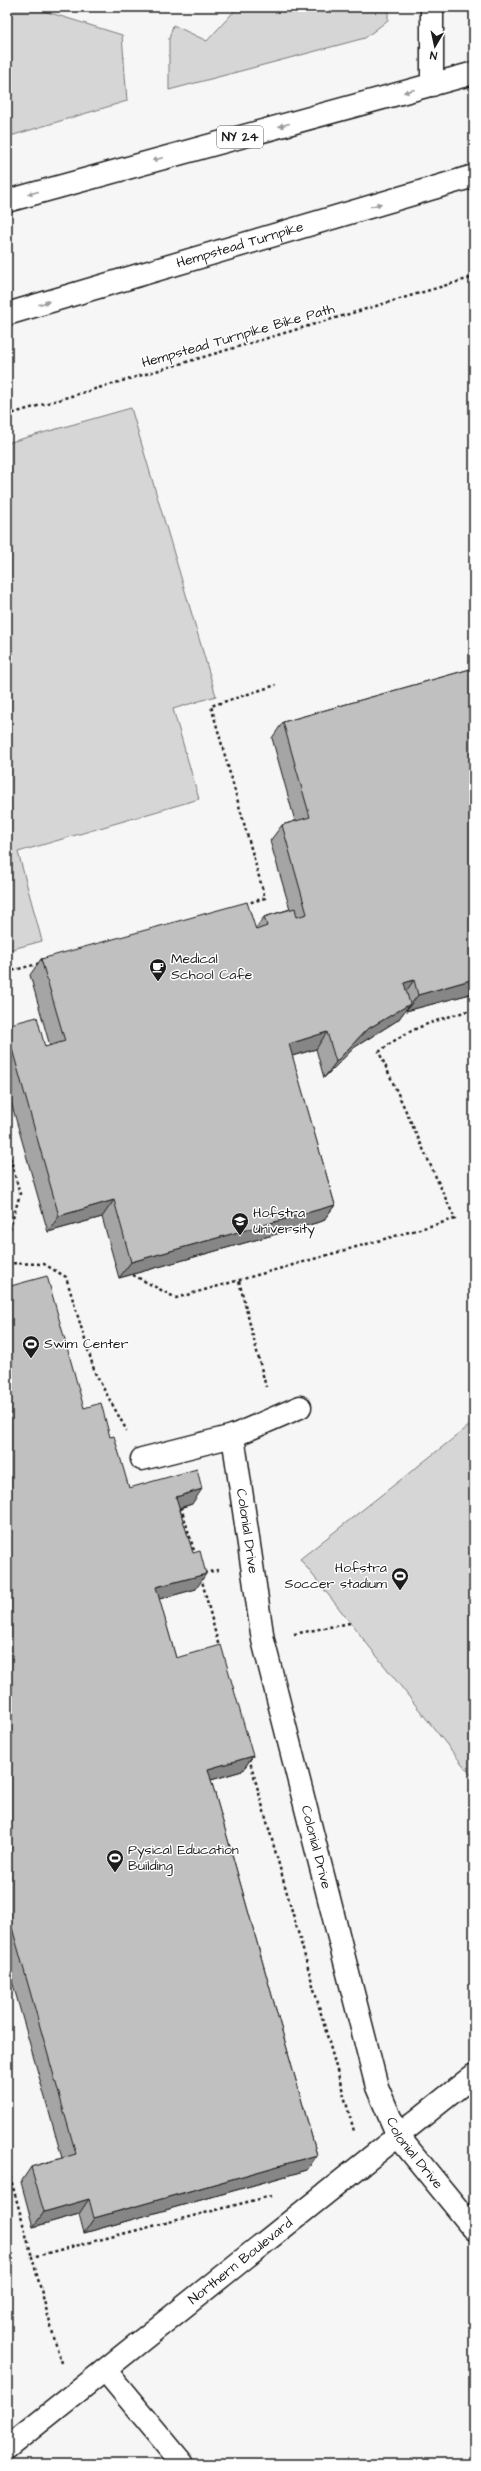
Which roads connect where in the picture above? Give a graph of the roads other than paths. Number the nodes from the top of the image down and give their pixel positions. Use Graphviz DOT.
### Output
graph roads {
  1 [pos="432,7"];
  2 [pos="474,73"];
  3 [pos="432,85"];
  4 [pos="474,176"];
  5 [pos="7,200"];
  6 [pos="7,314"];
  7 [pos="300,1407"];
  8 [pos="233,1436"];
  9 [pos="142,1459"];
  10 [pos="474,2075"];
  11 [pos="398,2136"];
  12 [pos="474,2229"];
  13 [pos="105,2370"];
  14 [pos="7,2448"];
  15 [pos="183,2464"];
  1 -- 3 [label="street"];
  2 -- 3 [label="street, NY 24"];
  3 -- 5 [label="street, NY 24, one-way"];
  6 -- 4 [label="street, Hempstead Turnpike, one-way"];
  7 -- 8 [label="street"];
  8 -- 9 [label="street"];
  8 -- 11 [label="street, Colonial Drive"];
  10 -- 11 [label="street, Northern Boulevard"];
  11 -- 12 [label="street, Colonial Drive"];
  11 -- 13 [label="street, Northern Boulevard"];
  13 -- 14 [label="street, Northern Boulevard"];
  13 -- 15 [label="street"];
}
